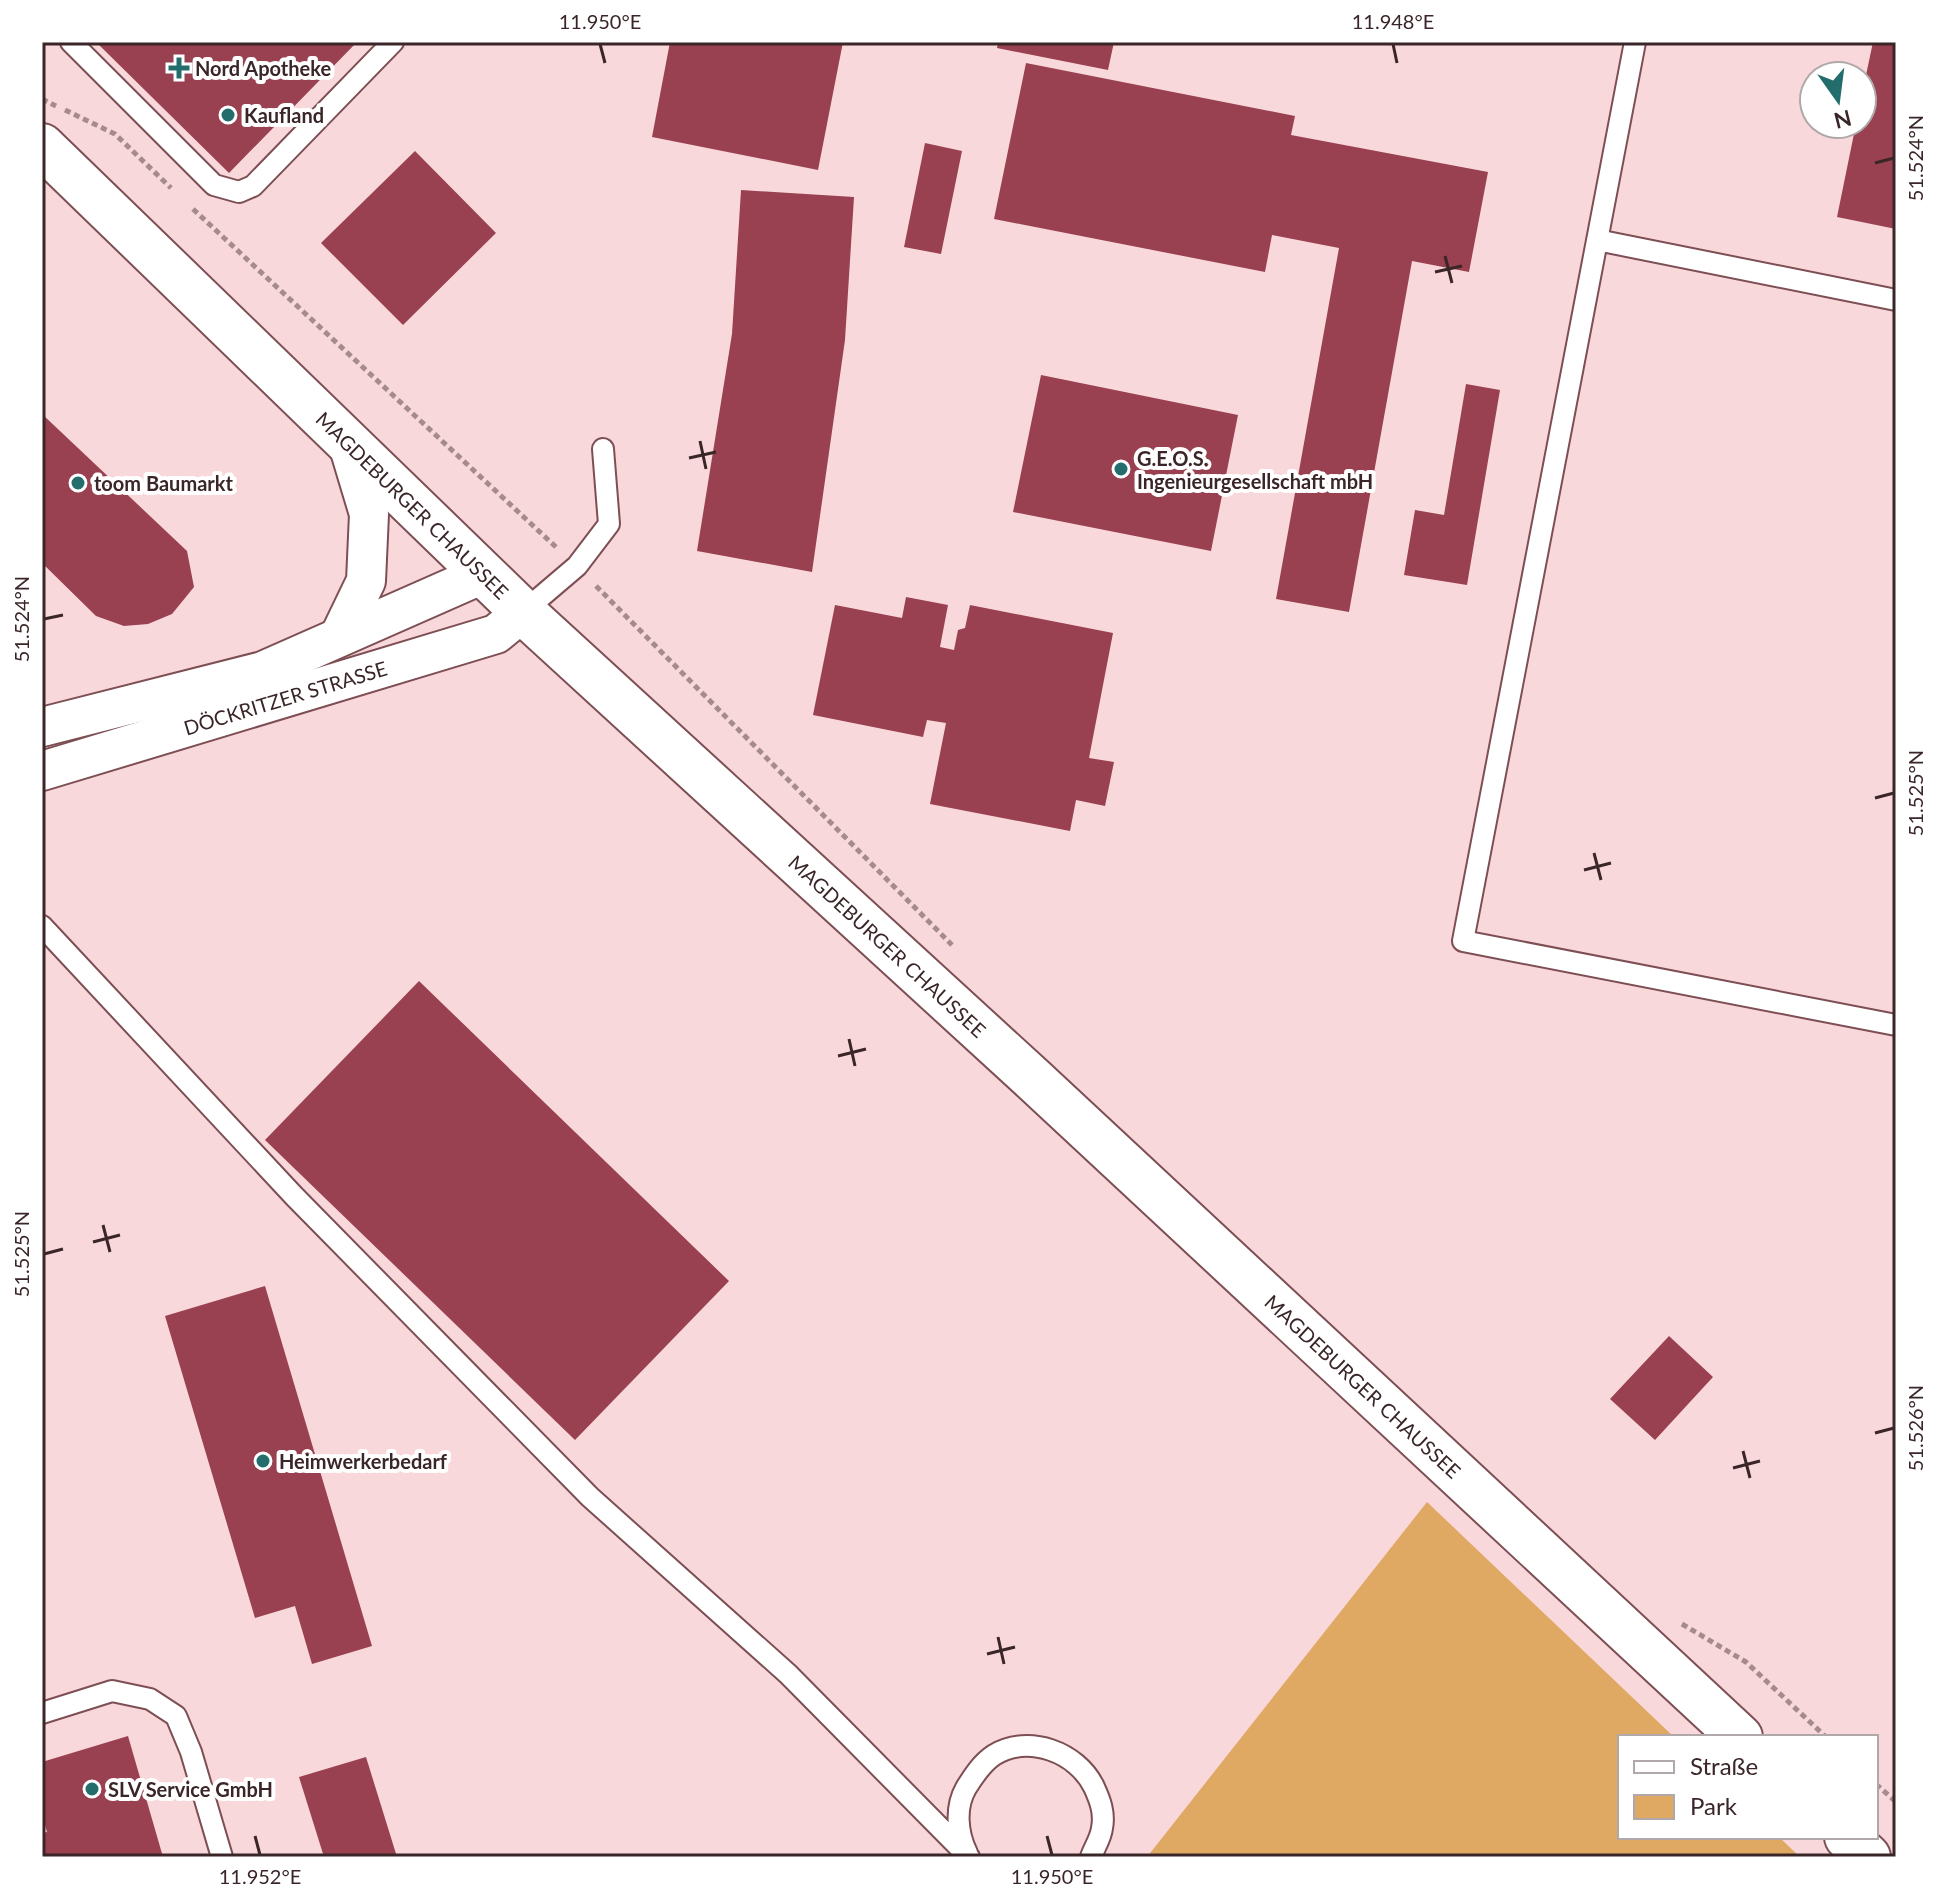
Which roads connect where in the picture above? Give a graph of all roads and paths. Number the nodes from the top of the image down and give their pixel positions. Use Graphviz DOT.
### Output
graph roads {
  1 [pos="71,42"];
  2 [pos="393,42"];
  3 [pos="1635,42"];
  4 [pos="42,146"];
  5 [pos="1597,240"];
  6 [pos="1896,300"];
  7 [pos="348,444"];
  8 [pos="603,449"];
  9 [pos="483,574"];
  10 [pos="523,612"];
  11 [pos="339,637"];
  12 [pos="42,727"];
  13 [pos="42,771"];
  14 [pos="42,926"];
  15 [pos="1896,1025"];
  16 [pos="42,1713"];
  17 [pos="1738,1735"];
  18 [pos="1878,1786"];
  19 [pos="1896,1802"];
  20 [pos="1849,1839"];
  21 [pos="222,1857"];
  22 [pos="1091,1857"];
  23 [pos="1868,1857"];
  1 -- 2 [label="lane"];
  3 -- 5 [label="lane"];
  4 -- 7 [label="main road, MAGDEBURGER CHAUSSEE"];
  5 -- 6 [label="lane"];
  5 -- 15 [label="lane"];
  7 -- 9 [label="main road, MAGDEBURGER CHAUSSEE"];
  7 -- 11 [label="street, DÖCKRITZER STRASSE"];
  8 -- 10 [label="lane"];
  9 -- 10 [label="main road, MAGDEBURGER CHAUSSEE"];
  9 -- 11 [label="street, DÖCKRITZER STRASSE"];
  10 -- 13 [label="street, DÖCKRITZER STRASSE"];
  10 -- 17 [label="main road, MAGDEBURGER CHAUSSEE"];
  11 -- 12 [label="street, DÖCKRITZER STRASSE"];
  14 -- 22 [label="lane"];
  16 -- 21 [label="lane"];
  18 -- 19 [label="path"];
  20 -- 23 [label="main road"];
}
